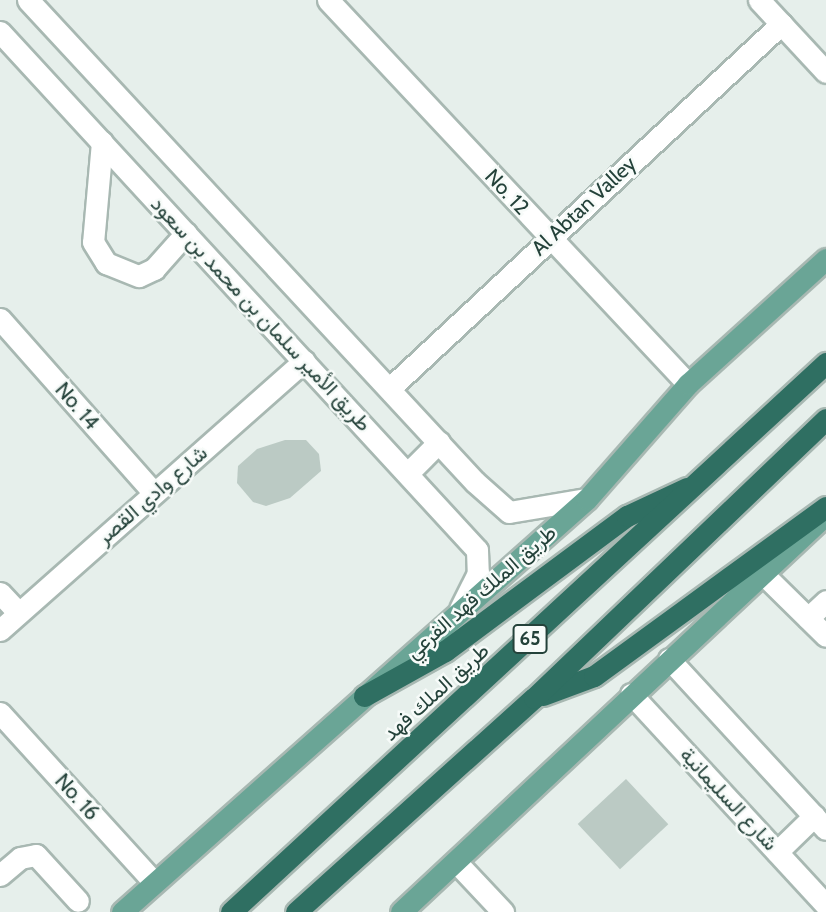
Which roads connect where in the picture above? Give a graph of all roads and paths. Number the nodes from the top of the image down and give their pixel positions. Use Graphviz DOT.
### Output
graph roads {
  1 [pos="28,0"];
  2 [pos="328,0"];
  3 [pos="759,0"];
  4 [pos="781,24"];
  5 [pos="0,32"];
  6 [pos="826,72"];
  7 [pos="102,142"];
  8 [pos="186,233"];
  9 [pos="549,238"];
  10 [pos="826,259"];
  11 [pos="0,319"];
  12 [pos="304,361"];
  13 [pos="826,363"];
  14 [pos="688,384"];
  15 [pos="389,389"];
  16 [pos="826,419"];
  17 [pos="439,442"];
  18 [pos="408,473"];
  19 [pos="704,480"];
  20 [pos="154,493"];
  21 [pos="587,499"];
  22 [pos="826,507"];
  23 [pos="826,515"];
  24 [pos="763,574"];
  25 [pos="0,593"];
  26 [pos="826,601"];
  27 [pos="460,609"];
  28 [pos="18,612"];
  29 [pos="808,618"];
  30 [pos="0,629"];
  31 [pos="826,636"];
  32 [pos="669,659"];
  33 [pos="631,694"];
  34 [pos="364,695"];
  35 [pos="534,698"];
  36 [pos="0,713"];
  37 [pos="820,823"];
  38 [pos="777,852"];
  39 [pos="456,862"];
  40 [pos="0,876"];
  41 [pos="153,881"];
  42 [pos="78,901"];
  43 [pos="826,905"];
  44 [pos="122,912"];
  45 [pos="231,912"];
  46 [pos="296,912"];
  47 [pos="401,912"];
  48 [pos="503,912"];
  1 -- 15 [label="street, طريق الأمير سلمان بن محمد بن سعود"];
  2 -- 9 [label="street, No. 12"];
  3 -- 4 [label="street"];
  4 -- 6 [label="street"];
  4 -- 9 [label="street, Al Abtan Valley"];
  5 -- 7 [label="street, طريق الأمير سلمان بن محمد بن سعود"];
  7 -- 8 [label="street, طريق الأمير سلمان بن محمد بن سعود"];
  7 -- 8 [label="street"];
  8 -- 12 [label="street, طريق الأمير سلمان بن محمد بن سعود"];
  9 -- 14 [label="street, No. 12"];
  9 -- 15 [label="street, Al Abtan Valley"];
  10 -- 14 [label="main road, طريق الملك فهد الفرعي"];
  11 -- 20 [label="street, No. 14"];
  12 -- 18 [label="street, طريق الأمير سلمان بن محمد بن سعود"];
  12 -- 20 [label="street, شارع وادي القصر"];
  13 -- 19 [label="highway, طريق الملك فهد / 65"];
  14 -- 21 [label="main road, طريق الملك فهد الفرعي"];
  15 -- 17 [label="street, طريق الأمير سلمان بن محمد بن سعود"];
  16 -- 35 [label="highway, 65"];
  17 -- 18 [label="street"];
  17 -- 21 [label="street, طريق الأمير سلمان بن محمد بن سعود"];
  18 -- 27 [label="street, طريق الأمير سلمان بن محمد بن سعود"];
  19 -- 34 [label="highway"];
  19 -- 45 [label="highway, طريق الملك فهد / 65"];
  20 -- 28 [label="street, شارع وادي القصر"];
  21 -- 27 [label="main road, طريق الملك فهد الفرعي"];
  22 -- 35 [label="highway"];
  23 -- 24 [label="main road"];
  24 -- 29 [label="street"];
  24 -- 32 [label="main road"];
  25 -- 28 [label="street"];
  26 -- 29 [label="street"];
  27 -- 34 [label="main road, طريق الملك فهد الفرعي"];
  28 -- 30 [label="street, شارع وادي القصر"];
  29 -- 31 [label="street"];
  32 -- 33 [label="main road"];
  32 -- 37 [label="street"];
  33 -- 38 [label="street, شارع السليمانية"];
  33 -- 39 [label="main road"];
  34 -- 41 [label="main road, طريق الملك فهد الفرعي"];
  35 -- 46 [label="highway, 65"];
  36 -- 41 [label="street, No. 16"];
  37 -- 38 [label="street"];
  38 -- 43 [label="street, شارع السليمانية"];
  39 -- 47 [label="main road"];
  39 -- 48 [label="street"];
  40 -- 42 [label="street"];
  41 -- 44 [label="main road, طريق الملك فهد الفرعي"];
}
